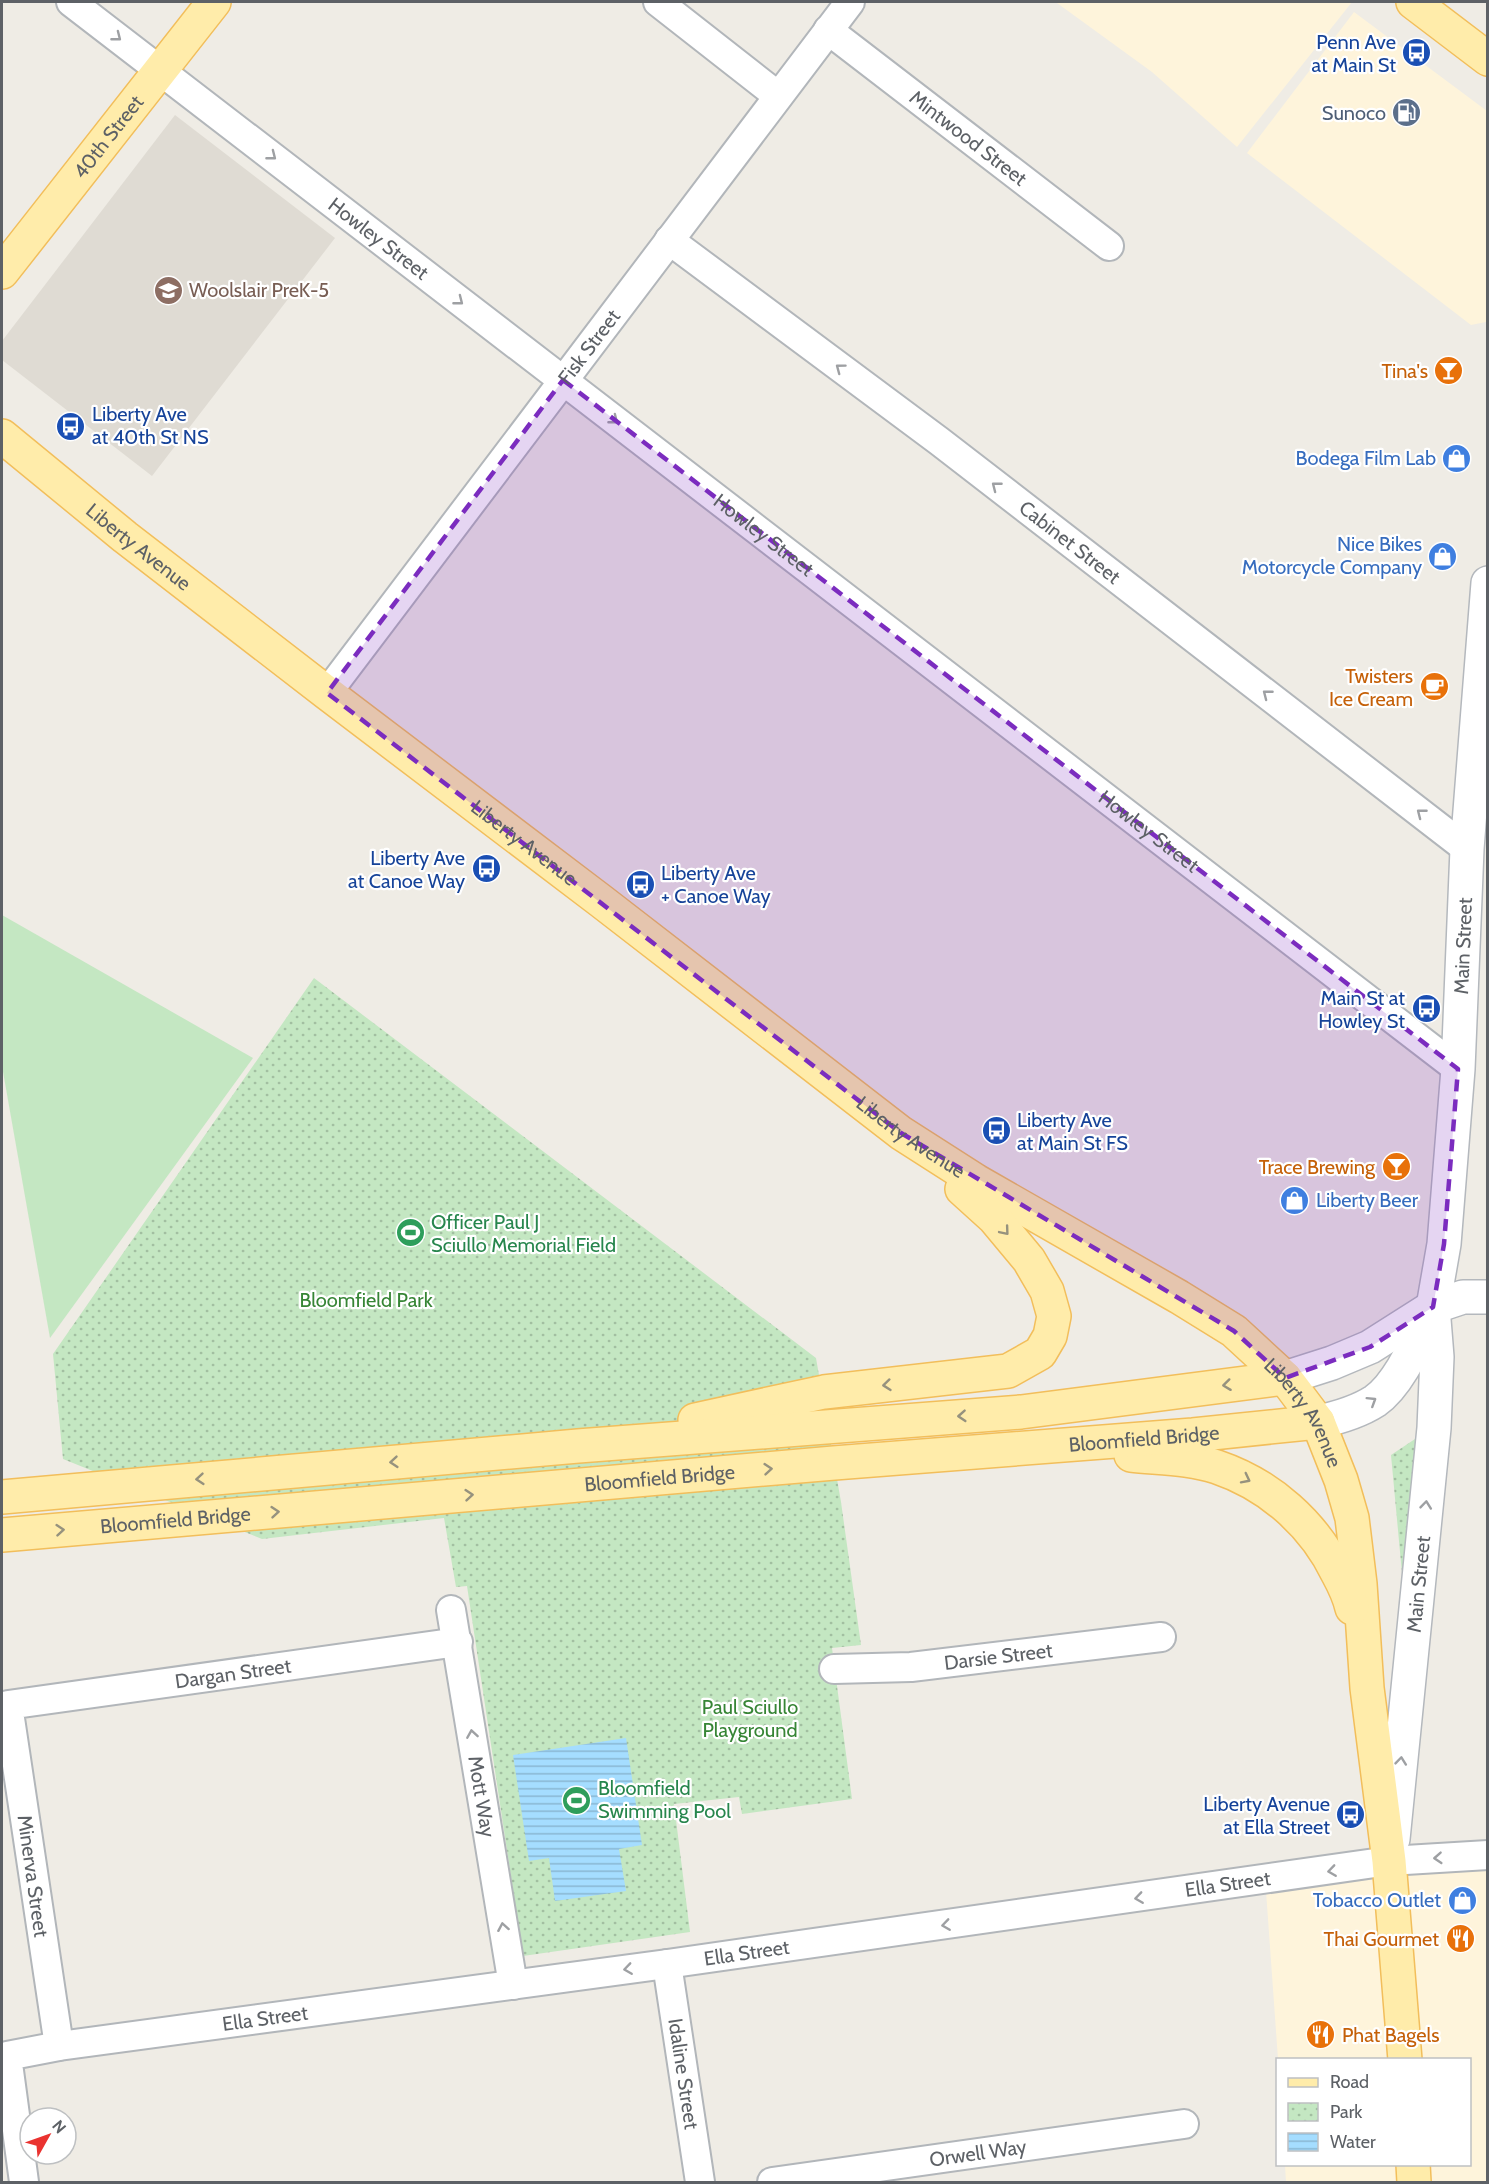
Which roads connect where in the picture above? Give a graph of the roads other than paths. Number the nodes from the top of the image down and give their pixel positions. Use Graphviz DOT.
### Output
graph roads {
  1 [pos="71,2"];
  2 [pos="214,2"];
  3 [pos="658,2"];
  4 [pos="850,2"];
  5 [pos="1413,2"];
  6 [pos="828,30"];
  7 [pos="1488,59"];
  8 [pos="160,70"];
  9 [pos="778,96"];
  10 [pos="669,240"];
  11 [pos="1109,246"];
  12 [pos="2,272"];
  13 [pos="563,380"];
  14 [pos="2,436"];
  15 [pos="1488,583"];
  16 [pos="327,693"];
  17 [pos="1467,849"];
  18 [pos="1458,1069"];
  19 [pos="901,1133"];
  20 [pos="1488,1297"];
  21 [pos="1433,1307"];
  22 [pos="1285,1378"];
  23 [pos="1318,1422"];
  24 [pos="578,1446"];
  25 [pos="1192,1449"];
  26 [pos="2,1497"];
  27 [pos="2,1535"];
  28 [pos="451,1610"];
  29 [pos="1161,1637"];
  30 [pos="458,1642"];
  31 [pos="834,1669"];
  32 [pos="1367,1688"];
  33 [pos="8,1705"];
  34 [pos="1488,1855"];
  35 [pos="1389,1861"];
  36 [pos="667,1964"];
  37 [pos="513,1984"];
  38 [pos="59,2046"];
  39 [pos="1405,2058"];
  40 [pos="1184,2124"];
  41 [pos="1413,2166"];
  42 [pos="24,2182"];
  43 [pos="700,2182"];
  44 [pos="772,2182"];
  45 [pos="1414,2182"];
  1 -- 8 [label="street, Howley Street, one-way"];
  2 -- 8 [label="main road, 40th Street"];
  3 -- 9 [label="street"];
  4 -- 6 [label="street, Fisk Street"];
  5 -- 7 [label="main road"];
  6 -- 9 [label="street, Fisk Street"];
  6 -- 11 [label="street, Mintwood Street"];
  8 -- 12 [label="main road, 40th Street"];
  8 -- 13 [label="street, Howley Street, one-way"];
  9 -- 10 [label="street, Fisk Street"];
  10 -- 13 [label="street, Fisk Street"];
  17 -- 10 [label="street, Cabinet Street, one-way"];
  13 -- 16 [label="street, Fisk Street"];
  13 -- 18 [label="street, Howley Street, one-way"];
  14 -- 16 [label="main road, Liberty Avenue"];
  15 -- 17 [label="main road, Main Street"];
  16 -- 19 [label="main road, Liberty Avenue"];
  17 -- 18 [label="main road, Main Street"];
  18 -- 21 [label="main road, Main Street"];
  19 -- 22 [label="main road, Liberty Avenue"];
  19 -- 24 [label="main road, one-way"];
  20 -- 21 [label="main road"];
  21 -- 22 [label="main road"];
  23 -- 21 [label="main road, Main Street, one-way"];
  35 -- 21 [label="main road, Main Street, one-way"];
  22 -- 23 [label="main road, Liberty Avenue"];
  22 -- 24 [label="main road, Bloomfield Bridge, one-way"];
  23 -- 25 [label="main road, Bloomfield Bridge"];
  23 -- 32 [label="main road, Liberty Avenue"];
  24 -- 26 [label="main road, Bloomfield Bridge, one-way"];
  27 -- 25 [label="main road, Bloomfield Bridge, one-way"];
  25 -- 32 [label="main road, one-way"];
  28 -- 30 [label="street, Mott Way"];
  29 -- 31 [label="street, Darsie Street"];
  30 -- 33 [label="street, Dargan Street"];
  37 -- 30 [label="street, Mott Way, one-way"];
  32 -- 35 [label="main road, Liberty Avenue"];
  33 -- 38 [label="street, Minerva Street"];
  34 -- 35 [label="street, Ella Street, one-way"];
  35 -- 36 [label="street, Ella Street, one-way"];
  35 -- 39 [label="main road, Liberty Avenue"];
  36 -- 37 [label="street, Ella Street, one-way"];
  36 -- 43 [label="street, Idaline Street"];
  37 -- 38 [label="street, Ella Street"];
  38 -- 42 [label="street, Ella Street"];
  40 -- 44 [label="street, Orwell Way"];
  41 -- 45 [label="main road"];
}
